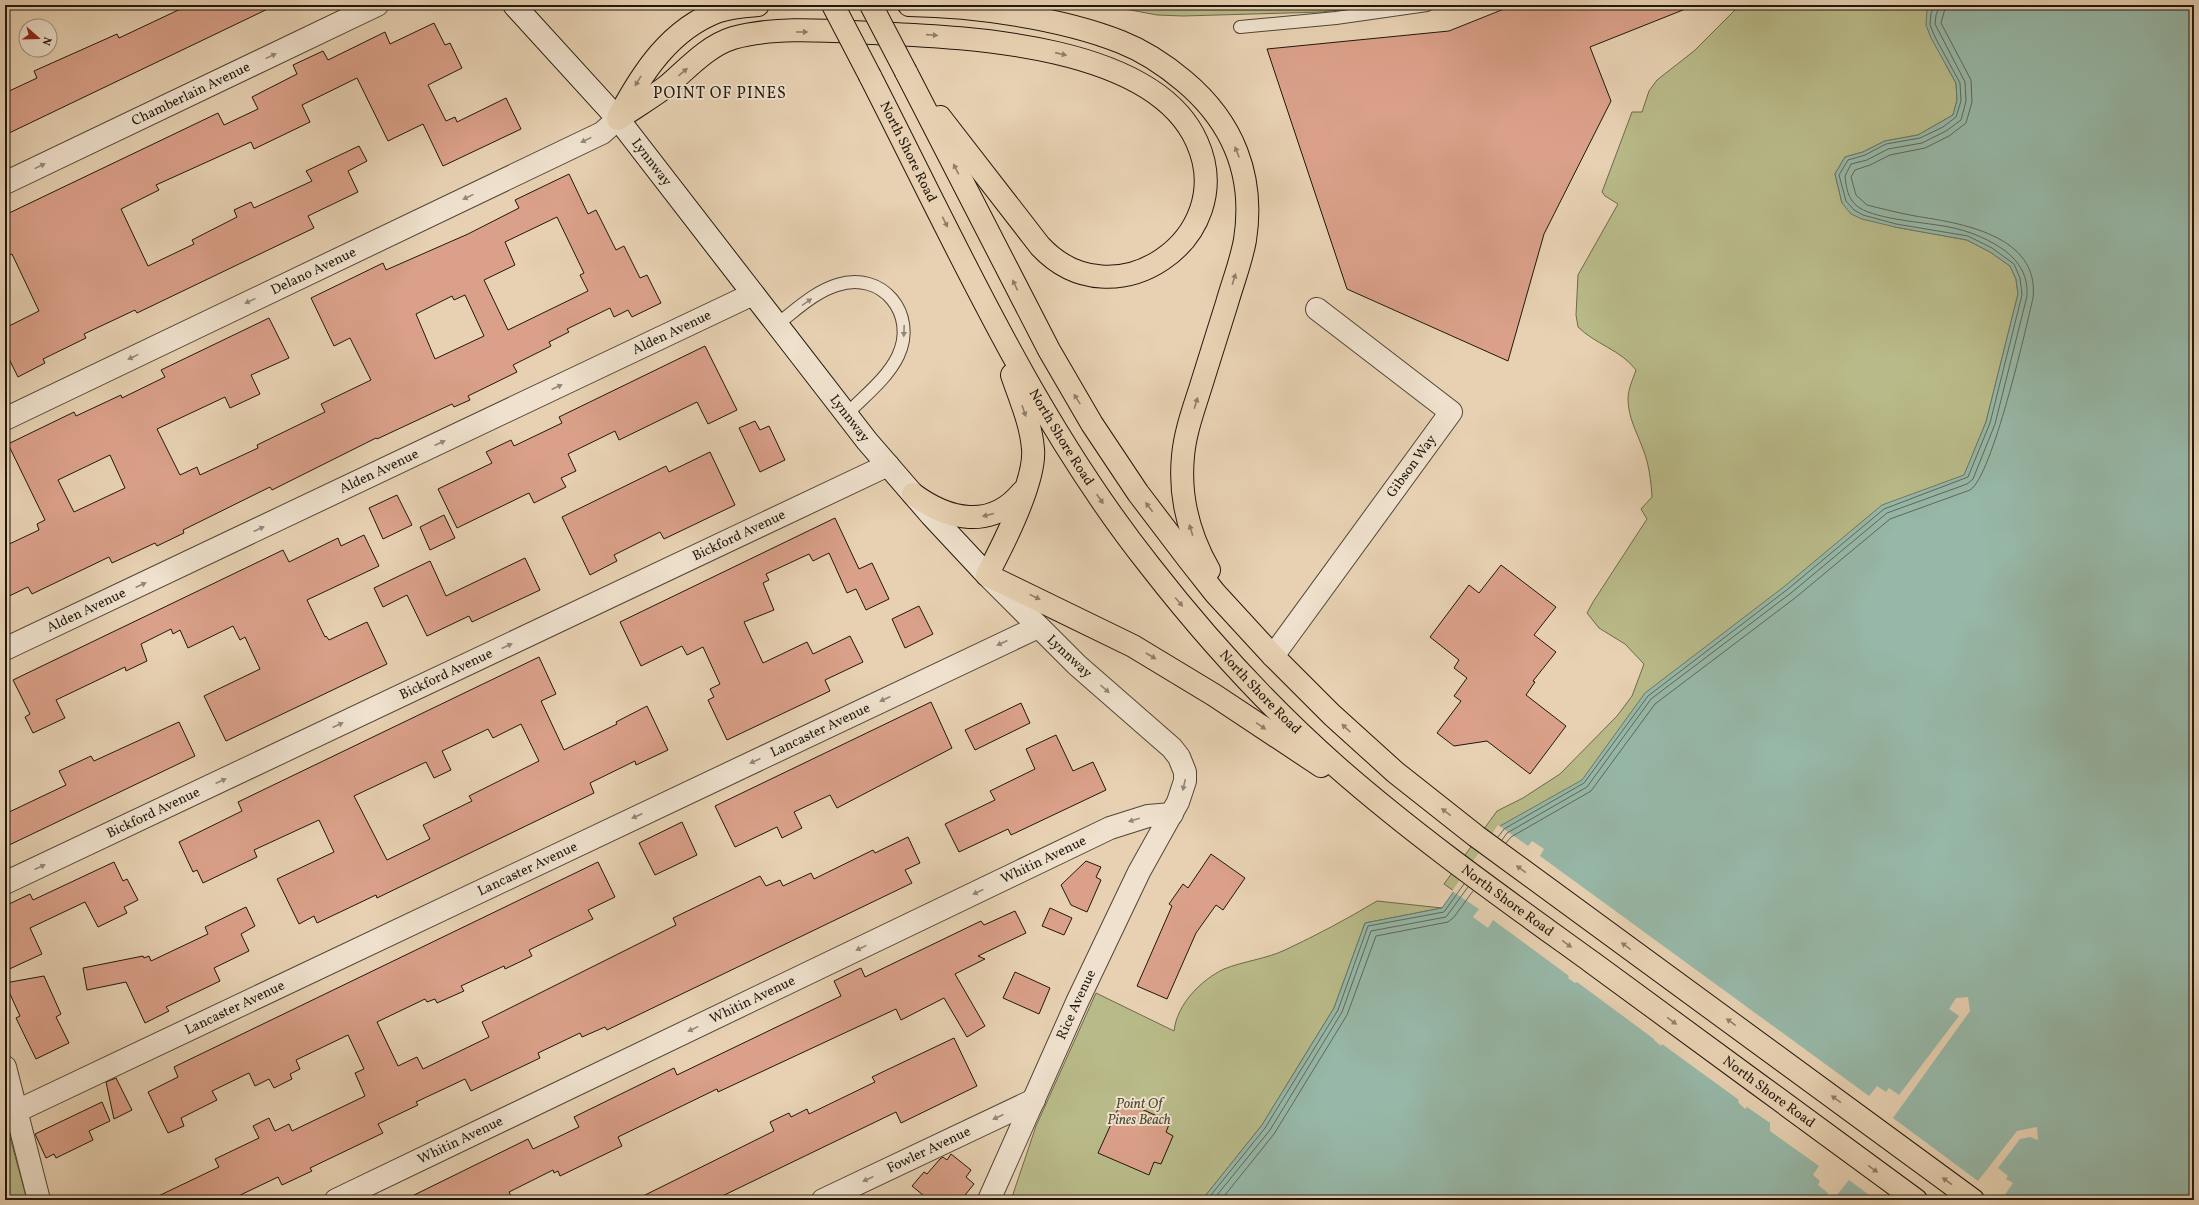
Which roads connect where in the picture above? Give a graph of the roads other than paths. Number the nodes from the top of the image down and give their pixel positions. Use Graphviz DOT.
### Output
graph roads {
  1 [pos="377,5"];
  2 [pos="514,5"];
  3 [pos="758,5"];
  4 [pos="833,5"];
  5 [pos="871,5"];
  6 [pos="909,5"];
  7 [pos="1427,5"];
  8 [pos="1240,27"];
  9 [pos="906,72"];
  10 [pos="618,119"];
  11 [pos="5,183"];
  12 [pos="753,294"];
  13 [pos="989,308"];
  14 [pos="1317,309"];
  15 [pos="776,325"];
  16 [pos="846,414"];
  17 [pos="5,419"];
  18 [pos="888,465"];
  19 [pos="1028,483"];
  20 [pos="913,494"];
  21 [pos="987,575"];
  22 [pos="1244,625"];
  23 [pos="1038,627"];
  24 [pos="5,649"];
  25 [pos="1272,656"];
  26 [pos="1172,814"];
  27 [pos="1401,821"];
  28 [pos="5,883"];
  29 [pos="5,1067"];
  30 [pos="1034,1100"];
  31 [pos="17,1111"];
  32 [pos="1909,1195"];
  33 [pos="39,1200"];
  34 [pos="336,1200"];
  35 [pos="823,1200"];
  36 [pos="989,1200"];
  37 [pos="1974,1200"];
  11 -- 1 [label="street, Chamberlain Avenue, one-way"];
  2 -- 10 [label="street, Lynnway"];
  3 -- 10 [label="highway, one-way"];
  4 -- 13 [label="highway, North Shore Road, one-way, bridge"];
  5 -- 9 [label="highway, bridge"];
  22 -- 6 [label="highway, one-way"];
  7 -- 8 [label="lane"];
  10 -- 9 [label="highway, one-way"];
  22 -- 9 [label="highway, one-way"];
  10 -- 12 [label="street, Lynnway"];
  10 -- 17 [label="street, Delano Avenue, one-way"];
  12 -- 15 [label="street, Lynnway"];
  24 -- 12 [label="street, Alden Avenue, one-way"];
  13 -- 19 [label="highway, one-way"];
  13 -- 27 [label="highway, North Shore Road, one-way"];
  14 -- 25 [label="street, Gibson Way"];
  15 -- 16 [label="street, Lynnway"];
  15 -- 16 [label="lane, one-way"];
  16 -- 18 [label="street, Lynnway"];
  18 -- 20 [label="street, Lynnway"];
  28 -- 18 [label="street, Bickford Avenue, one-way"];
  19 -- 20 [label="highway, one-way"];
  19 -- 21 [label="highway"];
  20 -- 21 [label="street, Lynnway"];
  21 -- 23 [label="street, Lynnway"];
  21 -- 27 [label="highway, one-way"];
  22 -- 25 [label="highway"];
  23 -- 26 [label="street, Lynnway, one-way"];
  23 -- 31 [label="street, Lancaster Avenue, one-way"];
  37 -- 25 [label="highway, one-way"];
  26 -- 30 [label="street, Rice Avenue"];
  26 -- 34 [label="street, Whitin Avenue, one-way"];
  27 -- 32 [label="highway, North Shore Road, one-way"];
  29 -- 31 [label="street"];
  30 -- 35 [label="street, Fowler Avenue, one-way"];
  30 -- 36 [label="street, Rice Avenue"];
  31 -- 33 [label="street"];
}
